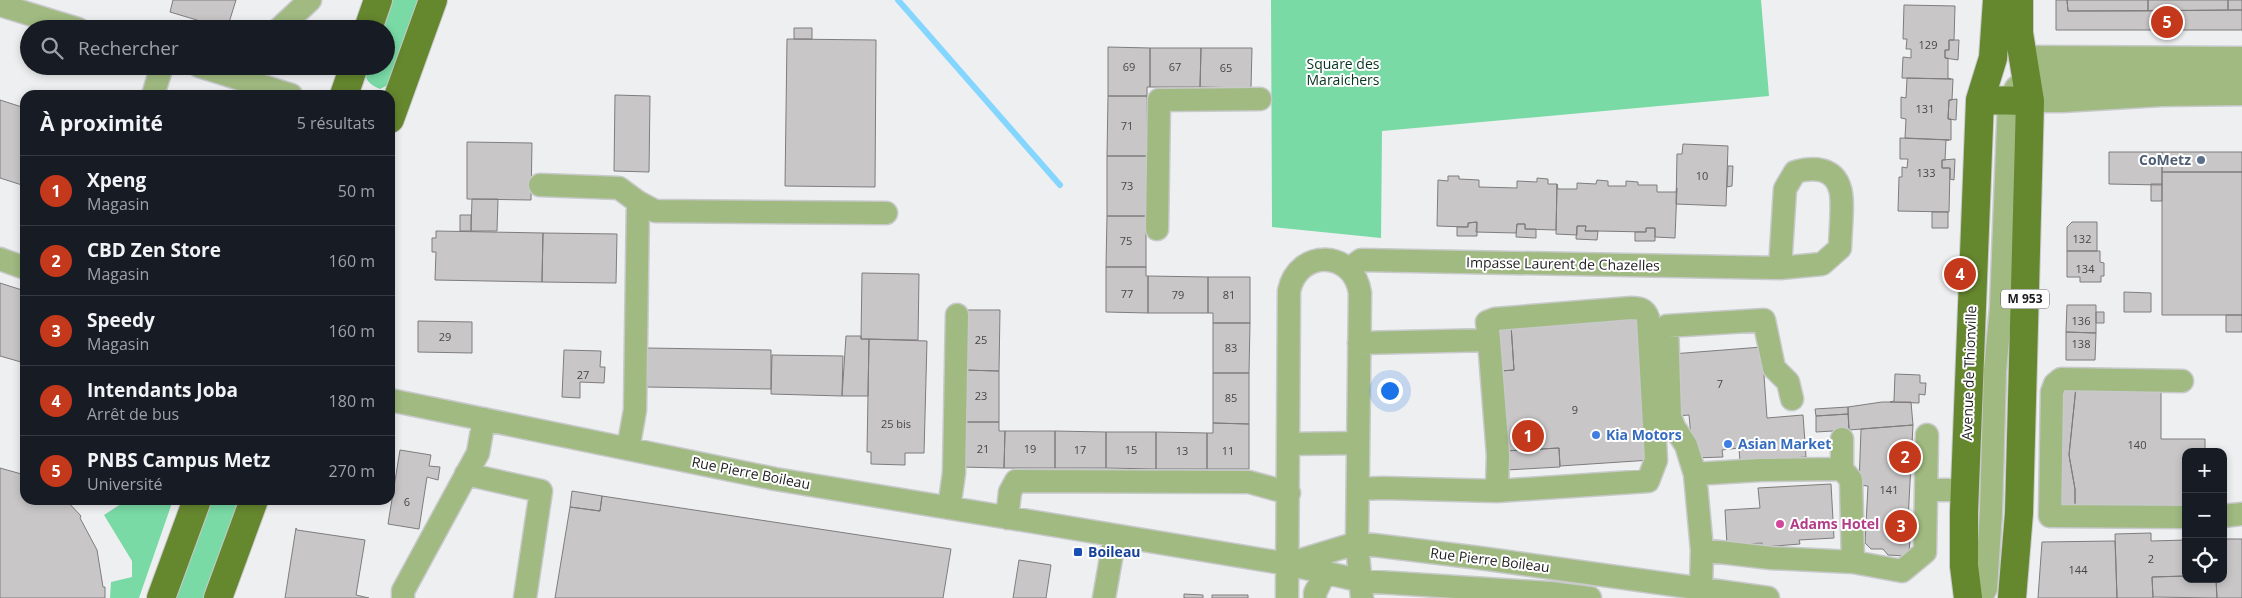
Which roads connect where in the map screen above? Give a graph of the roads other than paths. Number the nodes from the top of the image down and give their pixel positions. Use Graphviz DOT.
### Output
graph roads {
  1 [pos="310,0"];
  2 [pos="378,0"];
  3 [pos="433,0"];
  4 [pos="1997,0"];
  5 [pos="2019,0"];
  6 [pos="0,5"];
  7 [pos="49,20"];
  8 [pos="289,20"];
  9 [pos="371,20"];
  10 [pos="1993,58"];
  11 [pos="2242,58"];
  12 [pos="160,75"];
  13 [pos="257,75"];
  14 [pos="351,75"];
  15 [pos="2242,77"];
  16 [pos="2022,84"];
  17 [pos="157,90"];
  18 [pos="283,90"];
  19 [pos="346,90"];
  20 [pos="2242,94"];
  21 [pos="1260,100"];
  22 [pos="1980,100"];
  23 [pos="395,105"];
  24 [pos="540,185"];
  25 [pos="638,202"];
  26 [pos="886,213"];
  27 [pos="1157,229"];
  28 [pos="0,259"];
  29 [pos="20,266"];
  30 [pos="1780,268"];
  31 [pos="1349,269"];
  32 [pos="957,315"];
  33 [pos="1489,340"];
  34 [pos="1360,342"];
  35 [pos="2182,381"];
  36 [pos="2022,398"];
  37 [pos="1792,399"];
  38 [pos="2052,400"];
  39 [pos="395,401"];
  40 [pos="484,419"];
  41 [pos="1927,435"];
  42 [pos="1842,439"];
  43 [pos="1358,443"];
  44 [pos="1289,444"];
  45 [pos="628,449"];
  46 [pos="1842,469"];
  47 [pos="466,474"];
  48 [pos="1695,474"];
  49 [pos="1358,489"];
  50 [pos="1497,490"];
  51 [pos="1926,490"];
  52 [pos="1965,490"];
  53 [pos="2019,490"];
  54 [pos="2050,491"];
  55 [pos="1289,493"];
  56 [pos="195,505"];
  57 [pos="252,505"];
  58 [pos="949,508"];
  59 [pos="2242,514"];
  60 [pos="2227,516"];
  61 [pos="2182,517"];
  62 [pos="1007,518"];
  63 [pos="1115,536"];
  64 [pos="1702,550"];
  65 [pos="1853,562"];
  66 [pos="1288,564"];
  67 [pos="1964,566"];
  68 [pos="1360,572"];
  69 [pos="1325,573"];
  70 [pos="1698,588"];
  71 [pos="161,598"];
  72 [pos="218,598"];
  73 [pos="403,598"];
  74 [pos="525,598"];
  75 [pos="1104,598"];
  76 [pos="1287,598"];
  77 [pos="1315,598"];
  78 [pos="1590,598"];
  79 [pos="1768,598"];
  80 [pos="1955,598"];
  81 [pos="1968,598"];
  82 [pos="1981,598"];
  83 [pos="2012,598"];
  1 -- 8 [label="street"];
  2 -- 9 [label="main road"];
  3 -- 23 [label="main road"];
  4 -- 10 [label="main road, Avenue de Thionville"];
  5 -- 16 [label="main road, Avenue de Thionville / M 953"];
  6 -- 7 [label="street"];
  10 -- 16 [label="main road"];
  10 -- 22 [label="main road, Avenue de Thionville"];
  11 -- 16 [label="street"];
  12 -- 17 [label="street"];
  13 -- 18 [label="street"];
  14 -- 19 [label="main road"];
  15 -- 16 [label="street"];
  16 -- 20 [label="street"];
  16 -- 22 [label="main road"];
  16 -- 36 [label="main road, Avenue de Thionville / M 953"];
  16 -- 82 [label="street, Avenue de Thionville / M 953"];
  21 -- 27 [label="street"];
  22 -- 52 [label="main road, Avenue de Thionville"];
  24 -- 25 [label="street"];
  25 -- 26 [label="street"];
  25 -- 45 [label="street"];
  28 -- 29 [label="street"];
  30 -- 31 [label="street, Impasse Laurent de Chazelles"];
  31 -- 34 [label="street"];
  31 -- 44 [label="street"];
  32 -- 58 [label="street"];
  33 -- 34 [label="street"];
  33 -- 50 [label="street"];
  33 -- 50 [label="street"];
  34 -- 43 [label="street"];
  35 -- 38 [label="street"];
  36 -- 38 [label="street"];
  36 -- 53 [label="main road, Avenue de Thionville / M 953"];
  37 -- 48 [label="street"];
  38 -- 54 [label="street"];
  39 -- 40 [label="street, Rue Pierre Boileau"];
  40 -- 45 [label="street, Rue Pierre Boileau"];
  40 -- 47 [label="street"];
  41 -- 51 [label="street"];
  42 -- 46 [label="street"];
  43 -- 44 [label="street"];
  43 -- 49 [label="street"];
  44 -- 55 [label="street"];
  45 -- 58 [label="street, Rue Pierre Boileau"];
  46 -- 48 [label="street"];
  46 -- 65 [label="street"];
  47 -- 73 [label="street"];
  47 -- 74 [label="street"];
  48 -- 64 [label="street"];
  49 -- 50 [label="street"];
  49 -- 68 [label="street"];
  51 -- 52 [label="street"];
  51 -- 65 [label="street"];
  52 -- 67 [label="main road, Avenue de Thionville"];
  53 -- 54 [label="street"];
  53 -- 83 [label="main road, Avenue de Thionville / M 953"];
  54 -- 61 [label="street"];
  55 -- 62 [label="street"];
  55 -- 66 [label="street"];
  56 -- 71 [label="main road"];
  57 -- 72 [label="main road"];
  58 -- 62 [label="street, Rue Pierre Boileau"];
  59 -- 60 [label="street"];
  62 -- 63 [label="street, Rue Pierre Boileau"];
  63 -- 66 [label="street, Rue Pierre Boileau"];
  63 -- 75 [label="street"];
  64 -- 65 [label="street"];
  64 -- 70 [label="street"];
  66 -- 68 [label="street, Rue Pierre Boileau"];
  66 -- 69 [label="street, Rue Pierre Boileau"];
  66 -- 76 [label="street"];
  67 -- 80 [label="street"];
  67 -- 81 [label="main road, Avenue de Thionville"];
  68 -- 69 [label="street, Rue Pierre Boileau"];
  68 -- 70 [label="street, Rue Pierre Boileau"];
  68 -- 78 [label="street, Rue Pierre Boileau"];
  69 -- 77 [label="street"];
  70 -- 79 [label="street, Rue Pierre Boileau"];
}
